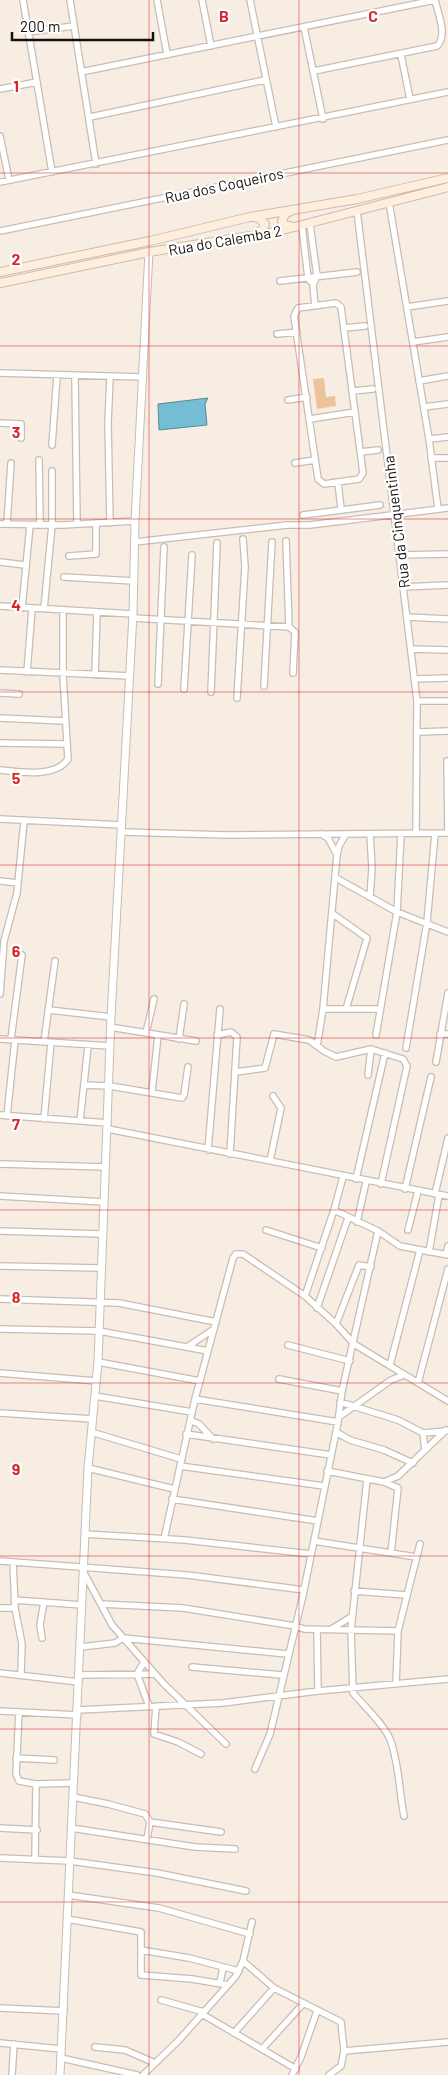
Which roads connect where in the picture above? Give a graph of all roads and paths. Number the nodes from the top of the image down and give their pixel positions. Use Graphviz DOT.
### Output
graph roads {
  1 [pos="23,0"];
  2 [pos="70,0"];
  3 [pos="157,0"];
  4 [pos="202,0"];
  5 [pos="250,0"];
  6 [pos="435,0"];
  7 [pos="74,26"];
  8 [pos="304,27"];
  9 [pos="28,32"];
  10 [pos="257,38"];
  11 [pos="211,46"];
  12 [pos="167,54"];
  13 [pos="401,55"];
  14 [pos="314,71"];
  15 [pos="81,72"];
  16 [pos="265,80"];
  17 [pos="36,82"];
  18 [pos="0,89"];
  19 [pos="448,92"];
  20 [pos="410,99"];
  21 [pos="90,117"];
  22 [pos="323,119"];
  23 [pos="276,127"];
  24 [pos="0,136"];
  25 [pos="448,140"];
  26 [pos="96,164"];
  27 [pos="52,172"];
  28 [pos="448,178"];
  29 [pos="9,180"];
  30 [pos="0,182"];
  31 [pos="448,187"];
  32 [pos="389,202"];
  33 [pos="293,210"];
  34 [pos="357,211"];
  35 [pos="250,216"];
  36 [pos="302,226"];
  37 [pos="0,231"];
  38 [pos="252,236"];
  39 [pos="149,252"];
  40 [pos="0,272"];
  41 [pos="357,272"];
  42 [pos="317,276"];
  43 [pos="308,278"];
  44 [pos="280,281"];
  45 [pos="0,283"];
  46 [pos="313,285"];
  47 [pos="448,300"];
  48 [pos="314,306"];
  49 [pos="407,307"];
  50 [pos="365,326"];
  51 [pos="344,328"];
  52 [pos="297,332"];
  53 [pos="277,334"];
  54 [pos="448,337"];
  55 [pos="413,342"];
  56 [pos="0,373"];
  57 [pos="57,376"];
  58 [pos="448,376"];
  59 [pos="74,377"];
  60 [pos="110,377"];
  61 [pos="143,377"];
  62 [pos="419,381"];
  63 [pos="373,389"];
  64 [pos="353,391"];
  65 [pos="307,397"];
  66 [pos="288,400"];
  67 [pos="448,404"];
  68 [pos="424,407"];
  69 [pos="355,412"];
  70 [pos="310,419"];
  71 [pos="0,423"];
  72 [pos="448,437"];
  73 [pos="21,438"];
  74 [pos="429,439"];
  75 [pos="52,445"];
  76 [pos="378,450"];
  77 [pos="361,452"];
  78 [pos="431,458"];
  79 [pos="448,458"];
  80 [pos="39,460"];
  81 [pos="315,460"];
  82 [pos="11,463"];
  83 [pos="295,463"];
  84 [pos="52,471"];
  85 [pos="338,482"];
  86 [pos="380,505"];
  87 [pos="448,508"];
  88 [pos="341,509"];
  89 [pos="438,509"];
  90 [pos="395,514"];
  91 [pos="303,515"];
  92 [pos="135,521"];
  93 [pos="96,523"];
  94 [pos="110,523"];
  95 [pos="0,524"];
  96 [pos="7,524"];
  97 [pos="40,524"];
  98 [pos="77,524"];
  99 [pos="30,525"];
  100 [pos="52,525"];
  101 [pos="243,539"];
  102 [pos="286,541"];
  103 [pos="135,542"];
  104 [pos="272,542"];
  105 [pos="216,543"];
  106 [pos="164,547"];
  107 [pos="448,554"];
  108 [pos="192,555"];
  109 [pos="399,555"];
  110 [pos="69,556"];
  111 [pos="0,562"];
  112 [pos="25,565"];
  113 [pos="64,577"];
  114 [pos="134,581"];
  115 [pos="448,585"];
  116 [pos="403,587"];
  117 [pos="0,606"];
  118 [pos="22,608"];
  119 [pos="32,609"];
  120 [pos="44,609"];
  121 [pos="63,611"];
  122 [pos="98,613"];
  123 [pos="133,616"];
  124 [pos="407,617"];
  125 [pos="448,619"];
  126 [pos="160,620"];
  127 [pos="187,621"];
  128 [pos="214,622"];
  129 [pos="242,624"];
  130 [pos="268,626"];
  131 [pos="289,627"];
  132 [pos="411,649"];
  133 [pos="448,650"];
  134 [pos="0,670"];
  135 [pos="27,672"];
  136 [pos="293,673"];
  137 [pos="63,675"];
  138 [pos="95,675"];
  139 [pos="130,676"];
  140 [pos="448,678"];
  141 [pos="414,679"];
  142 [pos="158,684"];
  143 [pos="264,686"];
  144 [pos="184,689"];
  145 [pos="211,692"];
  146 [pos="0,693"];
  147 [pos="20,694"];
  148 [pos="237,698"];
  149 [pos="448,700"];
  150 [pos="418,701"];
  151 [pos="0,718"];
  152 [pos="65,721"];
  153 [pos="448,731"];
  154 [pos="418,732"];
  155 [pos="0,743"];
  156 [pos="67,744"];
  157 [pos="447,761"];
  158 [pos="0,770"];
  159 [pos="0,819"];
  160 [pos="24,821"];
  161 [pos="122,828"];
  162 [pos="448,833"];
  163 [pos="321,834"];
  164 [pos="346,834"];
  165 [pos="370,834"];
  166 [pos="401,834"];
  167 [pos="416,834"];
  168 [pos="435,834"];
  169 [pos="337,855"];
  170 [pos="336,878"];
  171 [pos="0,881"];
  172 [pos="18,883"];
  173 [pos="370,897"];
  174 [pos="397,912"];
  175 [pos="333,914"];
  176 [pos="427,922"];
  177 [pos="448,932"];
  178 [pos="2,941"];
  179 [pos="22,954"];
  180 [pos="55,961"];
  181 [pos="448,993"];
  182 [pos="0,994"];
  183 [pos="154,999"];
  184 [pos="447,1003"];
  185 [pos="184,1004"];
  186 [pos="323,1008"];
  187 [pos="220,1009"];
  188 [pos="346,1009"];
  189 [pos="380,1009"];
  190 [pos="49,1010"];
  191 [pos="111,1017"];
  192 [pos="110,1027"];
  193 [pos="146,1033"];
  194 [pos="440,1034"];
  195 [pos="448,1034"];
  196 [pos="158,1035"];
  197 [pos="217,1035"];
  198 [pos="376,1035"];
  199 [pos="0,1039"];
  200 [pos="179,1039"];
  201 [pos="13,1040"];
  202 [pos="48,1042"];
  203 [pos="196,1042"];
  204 [pos="88,1046"];
  205 [pos="110,1046"];
  206 [pos="317,1046"];
  207 [pos="406,1048"];
  208 [pos="371,1049"];
  209 [pos="385,1053"];
  210 [pos="436,1062"];
  211 [pos="188,1067"];
  212 [pos="236,1072"];
  213 [pos="368,1075"];
  214 [pos="431,1077"];
  215 [pos="84,1084"];
  216 [pos="110,1086"];
  217 [pos="152,1092"];
  218 [pos="273,1096"];
  219 [pos="0,1115"];
  220 [pos="7,1116"];
  221 [pos="44,1119"];
  222 [pos="80,1120"];
  223 [pos="108,1126"];
  224 [pos="448,1138"];
  225 [pos="208,1150"];
  226 [pos="230,1154"];
  227 [pos="270,1161"];
  228 [pos="0,1164"];
  229 [pos="106,1167"];
  230 [pos="343,1177"];
  231 [pos="356,1180"];
  232 [pos="366,1182"];
  233 [pos="381,1184"];
  234 [pos="406,1188"];
  235 [pos="418,1191"];
  236 [pos="437,1194"];
  237 [pos="0,1196"];
  238 [pos="448,1196"];
  239 [pos="104,1202"];
  240 [pos="334,1210"];
  241 [pos="348,1218"];
  242 [pos="357,1222"];
  243 [pos="266,1230"];
  244 [pos="408,1230"];
  245 [pos="0,1231"];
  246 [pos="378,1231"];
  247 [pos="102,1234"];
  248 [pos="448,1246"];
  249 [pos="322,1248"];
  250 [pos="420,1250"];
  251 [pos="429,1252"];
  252 [pos="447,1255"];
  253 [pos="0,1266"];
  254 [pos="371,1267"];
  255 [pos="101,1268"];
  256 [pos="448,1269"];
  257 [pos="305,1296"];
  258 [pos="0,1299"];
  259 [pos="100,1301"];
  260 [pos="317,1308"];
  261 [pos="336,1324"];
  262 [pos="215,1325"];
  263 [pos="0,1329"];
  264 [pos="99,1331"];
  265 [pos="354,1344"];
  266 [pos="288,1345"];
  267 [pos="187,1347"];
  268 [pos="195,1349"];
  269 [pos="208,1352"];
  270 [pos="350,1361"];
  271 [pos="98,1362"];
  272 [pos="205,1362"];
  273 [pos="390,1365"];
  274 [pos="0,1372"];
  275 [pos="404,1375"];
  276 [pos="279,1379"];
  277 [pos="96,1381"];
  278 [pos="200,1381"];
  279 [pos="418,1384"];
  280 [pos="342,1391"];
  281 [pos="95,1396"];
  282 [pos="447,1398"];
  283 [pos="195,1399"];
  284 [pos="340,1402"];
  285 [pos="355,1407"];
  286 [pos="192,1412"];
  287 [pos="0,1413"];
  288 [pos="92,1419"];
  289 [pos="190,1420"];
  290 [pos="338,1420"];
  291 [pos="447,1430"];
  292 [pos="91,1432"];
  293 [pos="336,1432"];
  294 [pos="423,1432"];
  295 [pos="186,1434"];
  296 [pos="214,1438"];
  297 [pos="425,1451"];
  298 [pos="331,1455"];
  299 [pos="181,1459"];
  300 [pos="412,1462"];
  301 [pos="180,1466"];
  302 [pos="88,1468"];
  303 [pos="327,1471"];
  304 [pos="398,1476"];
  305 [pos="367,1479"];
  306 [pos="384,1482"];
  307 [pos="324,1486"];
  308 [pos="398,1488"];
  309 [pos="174,1489"];
  310 [pos="172,1498"];
  311 [pos="318,1521"];
  312 [pos="85,1534"];
  313 [pos="164,1539"];
  314 [pos="314,1541"];
  315 [pos="420,1544"];
  316 [pos="358,1548"];
  317 [pos="391,1553"];
  318 [pos="311,1554"];
  319 [pos="416,1557"];
  320 [pos="0,1561"];
  321 [pos="14,1562"];
  322 [pos="83,1570"];
  323 [pos="304,1590"];
  324 [pos="354,1591"];
  325 [pos="406,1595"];
  326 [pos="14,1600"];
  327 [pos="44,1602"];
  328 [pos="101,1604"];
  329 [pos="82,1605"];
  330 [pos="0,1608"];
  331 [pos="15,1608"];
  332 [pos="352,1617"];
  333 [pos="295,1626"];
  334 [pos="333,1628"];
  335 [pos="317,1630"];
  336 [pos="350,1630"];
  337 [pos="398,1630"];
  338 [pos="42,1638"];
  339 [pos="123,1638"];
  340 [pos="81,1647"];
  341 [pos="288,1654"];
  342 [pos="144,1662"];
  343 [pos="192,1667"];
  344 [pos="0,1673"];
  345 [pos="21,1674"];
  346 [pos="137,1674"];
  347 [pos="155,1674"];
  348 [pos="282,1675"];
  349 [pos="79,1679"];
  350 [pos="448,1679"];
  351 [pos="396,1684"];
  352 [pos="353,1688"];
  353 [pos="318,1691"];
  354 [pos="277,1696"];
  355 [pos="185,1703"];
  356 [pos="149,1706"];
  357 [pos="156,1706"];
  358 [pos="0,1711"];
  359 [pos="19,1712"];
  360 [pos="78,1713"];
  361 [pos="226,1744"];
  362 [pos="201,1754"];
  363 [pos="16,1758"];
  364 [pos="54,1760"];
  365 [pos="255,1769"];
  366 [pos="74,1783"];
  367 [pos="36,1784"];
  368 [pos="73,1797"];
  369 [pos="404,1816"];
  370 [pos="150,1822"];
  371 [pos="0,1828"];
  372 [pos="71,1828"];
  373 [pos="37,1830"];
  374 [pos="221,1832"];
  375 [pos="147,1839"];
  376 [pos="234,1850"];
  377 [pos="0,1858"];
  378 [pos="35,1860"];
  379 [pos="70,1861"];
  380 [pos="246,1891"];
  381 [pos="68,1895"];
  382 [pos="67,1919"];
  383 [pos="252,1922"];
  384 [pos="250,1934"];
  385 [pos="141,1950"];
  386 [pos="243,1961"];
  387 [pos="223,1966"];
  388 [pos="239,1971"];
  389 [pos="220,1983"];
  390 [pos="228,1985"];
  391 [pos="274,1988"];
  392 [pos="161,2000"];
  393 [pos="303,2004"];
  394 [pos="0,2008"];
  395 [pos="64,2011"];
  396 [pos="316,2011"];
  397 [pos="203,2013"];
  398 [pos="234,2033"];
  399 [pos="448,2042"];
  400 [pos="0,2043"];
  401 [pos="14,2044"];
  402 [pos="95,2047"];
  403 [pos="61,2048"];
  404 [pos="262,2049"];
  405 [pos="344,2051"];
  406 [pos="61,2058"];
  407 [pos="155,2063"];
  408 [pos="296,2069"];
  409 [pos="12,2075"];
  410 [pos="60,2075"];
  411 [pos="137,2075"];
  412 [pos="143,2075"];
  413 [pos="292,2075"];
  414 [pos="329,2075"];
  1 -- 9 [label="street"];
  2 -- 7 [label="street"];
  3 -- 12 [label="street"];
  4 -- 11 [label="street"];
  5 -- 10 [label="street"];
  6 -- 8 [label="street"];
  6 -- 13 [label="street"];
  7 -- 9 [label="street"];
  7 -- 15 [label="street"];
  8 -- 10 [label="street"];
  8 -- 14 [label="street"];
  9 -- 17 [label="street"];
  10 -- 11 [label="street"];
  10 -- 16 [label="street"];
  11 -- 12 [label="street"];
  12 -- 15 [label="street"];
  13 -- 14 [label="street"];
  13 -- 20 [label="street"];
  14 -- 22 [label="street"];
  15 -- 21 [label="street"];
  16 -- 21 [label="street"];
  16 -- 23 [label="street"];
  17 -- 18 [label="street"];
  17 -- 27 [label="street"];
  19 -- 20 [label="street"];
  20 -- 22 [label="street"];
  21 -- 26 [label="street"];
  22 -- 23 [label="street"];
  23 -- 26 [label="street"];
  24 -- 29 [label="street"];
  25 -- 37 [label="street, Rua dos Coqueiros"];
  26 -- 27 [label="street"];
  27 -- 29 [label="street"];
  28 -- 33 [label="main road, Rua do Calemba 2"];
  29 -- 30 [label="street"];
  31 -- 32 [label="main road, Rua do Calemba 2"];
  32 -- 34 [label="main road, Rua do Calemba 2"];
  32 -- 49 [label="street"];
  33 -- 35 [label="main road, Rua do Calemba 2"];
  33 -- 36 [label="main road"];
  34 -- 36 [label="main road, Rua do Calemba 2"];
  34 -- 90 [label="street, Rua da Cinquentinha"];
  35 -- 38 [label="main road"];
  35 -- 40 [label="main road, Rua do Calemba 2"];
  36 -- 38 [label="main road, Rua do Calemba 2"];
  36 -- 42 [label="street"];
  36 -- 43 [label="street"];
  38 -- 39 [label="main road, Rua do Calemba 2"];
  39 -- 45 [label="main road, Rua do Calemba 2"];
  39 -- 61 [label="street"];
  41 -- 42 [label="street"];
  42 -- 43 [label="street"];
  42 -- 46 [label="street"];
  43 -- 44 [label="street"];
  43 -- 46 [label="street"];
  46 -- 48 [label="street"];
  47 -- 49 [label="street"];
  48 -- 51 [label="street"];
  48 -- 52 [label="street"];
  49 -- 55 [label="street"];
  50 -- 51 [label="street"];
  51 -- 64 [label="street"];
  52 -- 53 [label="street"];
  52 -- 65 [label="street"];
  54 -- 55 [label="street"];
  55 -- 62 [label="street"];
  56 -- 57 [label="street"];
  57 -- 59 [label="street"];
  57 -- 75 [label="street"];
  58 -- 62 [label="street"];
  59 -- 60 [label="street"];
  59 -- 98 [label="street"];
  60 -- 61 [label="street"];
  60 -- 94 [label="street"];
  61 -- 92 [label="street"];
  62 -- 68 [label="street"];
  63 -- 64 [label="street"];
  64 -- 69 [label="street"];
  65 -- 66 [label="street"];
  65 -- 70 [label="street"];
  67 -- 68 [label="street"];
  68 -- 74 [label="street"];
  69 -- 70 [label="street"];
  69 -- 77 [label="street"];
  70 -- 81 [label="street"];
  71 -- 73 [label="street"];
  72 -- 74 [label="street"];
  74 -- 78 [label="street"];
  76 -- 77 [label="street"];
  77 -- 85 [label="street"];
  78 -- 79 [label="street"];
  78 -- 89 [label="street"];
  80 -- 97 [label="street"];
  81 -- 83 [label="street"];
  81 -- 85 [label="street"];
  82 -- 96 [label="street"];
  84 -- 100 [label="street"];
  85 -- 88 [label="street"];
  86 -- 88 [label="street"];
  87 -- 89 [label="street"];
  88 -- 91 [label="street"];
  89 -- 90 [label="street"];
  90 -- 103 [label="street"];
  90 -- 109 [label="street, Rua da Cinquentinha"];
  92 -- 94 [label="street"];
  92 -- 103 [label="street"];
  93 -- 94 [label="street"];
  93 -- 98 [label="street"];
  93 -- 110 [label="street"];
  95 -- 96 [label="street"];
  96 -- 99 [label="street"];
  97 -- 99 [label="street"];
  97 -- 100 [label="street"];
  98 -- 100 [label="street"];
  99 -- 112 [label="street"];
  100 -- 120 [label="street"];
  101 -- 129 [label="street"];
  102 -- 131 [label="street"];
  103 -- 114 [label="street"];
  104 -- 130 [label="street"];
  105 -- 128 [label="street"];
  106 -- 126 [label="street"];
  107 -- 109 [label="street"];
  108 -- 127 [label="street"];
  109 -- 116 [label="street, Rua da Cinquentinha"];
  111 -- 112 [label="street"];
  112 -- 118 [label="street"];
  113 -- 114 [label="street"];
  114 -- 123 [label="street"];
  115 -- 116 [label="street"];
  116 -- 124 [label="street, Rua da Cinquentinha"];
  117 -- 118 [label="street"];
  118 -- 119 [label="street"];
  119 -- 120 [label="street"];
  119 -- 135 [label="street"];
  120 -- 121 [label="street"];
  121 -- 122 [label="street"];
  121 -- 137 [label="street"];
  122 -- 123 [label="street"];
  122 -- 138 [label="street"];
  123 -- 126 [label="street"];
  123 -- 139 [label="street"];
  124 -- 125 [label="street"];
  124 -- 132 [label="street, Rua da Cinquentinha"];
  126 -- 127 [label="street"];
  126 -- 142 [label="street"];
  127 -- 128 [label="street"];
  127 -- 144 [label="street"];
  128 -- 129 [label="street"];
  128 -- 145 [label="street"];
  129 -- 130 [label="street"];
  129 -- 148 [label="street"];
  130 -- 131 [label="street"];
  130 -- 143 [label="street"];
  131 -- 136 [label="street"];
  132 -- 133 [label="street"];
  132 -- 141 [label="street, Rua da Cinquentinha"];
  134 -- 135 [label="street"];
  135 -- 137 [label="street"];
  137 -- 138 [label="street"];
  137 -- 152 [label="street"];
  138 -- 139 [label="street"];
  139 -- 161 [label="street"];
  140 -- 141 [label="street"];
  141 -- 150 [label="street, Rua da Cinquentinha"];
  146 -- 147 [label="street"];
  149 -- 150 [label="street"];
  150 -- 154 [label="street, Rua da Cinquentinha"];
  151 -- 152 [label="street"];
  152 -- 156 [label="street"];
  153 -- 154 [label="street"];
  154 -- 167 [label="street, Rua da Cinquentinha"];
  155 -- 156 [label="street"];
  156 -- 158 [label="street"];
  157 -- 162 [label="street"];
  159 -- 160 [label="street"];
  160 -- 161 [label="street"];
  160 -- 172 [label="street"];
  161 -- 163 [label="street"];
  161 -- 191 [label="street"];
  162 -- 168 [label="street"];
  163 -- 164 [label="street"];
  163 -- 169 [label="street"];
  164 -- 165 [label="street"];
  164 -- 169 [label="street"];
  165 -- 166 [label="street"];
  165 -- 173 [label="street"];
  166 -- 167 [label="street"];
  166 -- 174 [label="street"];
  167 -- 168 [label="street"];
  168 -- 176 [label="street"];
  169 -- 170 [label="street"];
  170 -- 173 [label="street"];
  170 -- 175 [label="street"];
  171 -- 172 [label="street"];
  172 -- 178 [label="street"];
  173 -- 174 [label="street"];
  174 -- 176 [label="street"];
  174 -- 189 [label="street"];
  175 -- 186 [label="street"];
  175 -- 188 [label="street"];
  176 -- 177 [label="street"];
  176 -- 207 [label="street"];
  178 -- 182 [label="street"];
  179 -- 201 [label="street"];
  180 -- 190 [label="street"];
  181 -- 184 [label="street"];
  183 -- 193 [label="street"];
  184 -- 194 [label="street"];
  185 -- 200 [label="street"];
  186 -- 188 [label="street"];
  186 -- 206 [label="street"];
  187 -- 197 [label="street"];
  188 -- 189 [label="street"];
  189 -- 198 [label="street"];
  190 -- 191 [label="street"];
  190 -- 202 [label="street"];
  191 -- 192 [label="street"];
  192 -- 193 [label="street"];
  192 -- 205 [label="street"];
  193 -- 196 [label="street"];
  194 -- 195 [label="street"];
  194 -- 210 [label="street"];
  196 -- 200 [label="street"];
  196 -- 217 [label="street"];
  197 -- 212 [label="street"];
  197 -- 225 [label="street"];
  199 -- 201 [label="street"];
  200 -- 203 [label="street"];
  201 -- 202 [label="street"];
  201 -- 220 [label="street"];
  202 -- 204 [label="street"];
  202 -- 221 [label="street"];
  204 -- 205 [label="street"];
  204 -- 215 [label="street"];
  205 -- 216 [label="street"];
  206 -- 208 [label="street"];
  206 -- 212 [label="street"];
  208 -- 209 [label="street"];
  208 -- 213 [label="street"];
  209 -- 231 [label="street"];
  209 -- 233 [label="street"];
  211 -- 217 [label="street"];
  212 -- 226 [label="street"];
  214 -- 234 [label="street"];
  215 -- 216 [label="street"];
  215 -- 222 [label="street"];
  216 -- 217 [label="street"];
  216 -- 223 [label="street"];
  218 -- 227 [label="street"];
  219 -- 220 [label="street"];
  220 -- 221 [label="street"];
  221 -- 222 [label="street"];
  222 -- 223 [label="street"];
  223 -- 225 [label="street"];
  223 -- 229 [label="street"];
  224 -- 236 [label="street"];
  225 -- 226 [label="street"];
  226 -- 227 [label="street"];
  227 -- 230 [label="street"];
  228 -- 229 [label="street"];
  229 -- 239 [label="street"];
  230 -- 231 [label="street"];
  230 -- 240 [label="street"];
  231 -- 232 [label="street"];
  232 -- 233 [label="street"];
  232 -- 242 [label="street"];
  233 -- 234 [label="street"];
  234 -- 235 [label="street"];
  235 -- 236 [label="street"];
  235 -- 244 [label="street"];
  236 -- 238 [label="street"];
  236 -- 251 [label="street"];
  237 -- 239 [label="street"];
  239 -- 247 [label="street"];
  240 -- 241 [label="street"];
  240 -- 249 [label="street"];
  241 -- 242 [label="street"];
  241 -- 260 [label="street"];
  242 -- 246 [label="street"];
  243 -- 249 [label="street"];
  245 -- 247 [label="street"];
  246 -- 250 [label="street"];
  246 -- 254 [label="street"];
  247 -- 255 [label="street"];
  248 -- 252 [label="street"];
  249 -- 257 [label="street"];
  250 -- 251 [label="street"];
  250 -- 273 [label="street"];
  251 -- 252 [label="street"];
  253 -- 255 [label="street"];
  254 -- 261 [label="street"];
  254 -- 265 [label="street"];
  255 -- 259 [label="street"];
  256 -- 279 [label="street"];
  257 -- 260 [label="street"];
  257 -- 262 [label="street"];
  258 -- 259 [label="street"];
  259 -- 262 [label="street"];
  259 -- 264 [label="street"];
  260 -- 261 [label="street"];
  261 -- 265 [label="street"];
  262 -- 267 [label="street"];
  262 -- 269 [label="street"];
  263 -- 264 [label="street"];
  264 -- 267 [label="street"];
  264 -- 271 [label="street"];
  265 -- 270 [label="street"];
  265 -- 273 [label="street"];
  266 -- 270 [label="street"];
  267 -- 268 [label="street"];
  268 -- 269 [label="street"];
  268 -- 272 [label="street"];
  269 -- 272 [label="street"];
  270 -- 280 [label="street"];
  271 -- 277 [label="street"];
  271 -- 278 [label="street"];
  272 -- 278 [label="street"];
  273 -- 275 [label="street"];
  274 -- 277 [label="street"];
  275 -- 279 [label="street"];
  275 -- 285 [label="street"];
  276 -- 280 [label="street"];
  277 -- 281 [label="street"];
  278 -- 283 [label="street"];
  279 -- 282 [label="street"];
  280 -- 284 [label="street"];
  281 -- 286 [label="street"];
  281 -- 288 [label="street"];
  283 -- 286 [label="street"];
  283 -- 290 [label="street"];
  284 -- 285 [label="street"];
  284 -- 290 [label="street"];
  285 -- 290 [label="street"];
  285 -- 294 [label="street"];
  286 -- 289 [label="street"];
  287 -- 288 [label="street"];
  288 -- 292 [label="street"];
  289 -- 295 [label="street"];
  289 -- 296 [label="street"];
  290 -- 293 [label="street"];
  291 -- 294 [label="street"];
  291 -- 297 [label="street"];
  292 -- 299 [label="street"];
  292 -- 302 [label="street"];
  293 -- 298 [label="street"];
  293 -- 300 [label="street"];
  294 -- 297 [label="street"];
  295 -- 296 [label="street"];
  295 -- 299 [label="street"];
  296 -- 298 [label="street"];
  297 -- 300 [label="street"];
  298 -- 303 [label="street"];
  299 -- 301 [label="street"];
  300 -- 304 [label="street"];
  301 -- 307 [label="street"];
  301 -- 309 [label="street"];
  302 -- 309 [label="street"];
  302 -- 312 [label="street"];
  303 -- 305 [label="street"];
  303 -- 307 [label="street"];
  304 -- 306 [label="street"];
  304 -- 308 [label="street"];
  305 -- 306 [label="street"];
  305 -- 316 [label="street"];
  306 -- 308 [label="street"];
  307 -- 311 [label="street"];
  308 -- 317 [label="street"];
  309 -- 310 [label="street"];
  310 -- 311 [label="street"];
  310 -- 313 [label="street"];
  311 -- 314 [label="street"];
  312 -- 313 [label="street"];
  312 -- 322 [label="street"];
  313 -- 318 [label="street"];
  314 -- 316 [label="street"];
  314 -- 318 [label="street"];
  315 -- 319 [label="street"];
  316 -- 317 [label="street"];
  316 -- 324 [label="street"];
  317 -- 319 [label="street"];
  318 -- 323 [label="street"];
  319 -- 325 [label="street"];
  320 -- 321 [label="street"];
  321 -- 322 [label="street"];
  321 -- 326 [label="street"];
  322 -- 323 [label="street"];
  322 -- 328 [label="street"];
  322 -- 329 [label="street"];
  323 -- 333 [label="street"];
  324 -- 325 [label="street"];
  324 -- 332 [label="street"];
  325 -- 337 [label="street"];
  326 -- 327 [label="street"];
  326 -- 331 [label="street"];
  327 -- 329 [label="street"];
  327 -- 338 [label="street"];
  328 -- 333 [label="street"];
  328 -- 339 [label="street"];
  329 -- 340 [label="street"];
  330 -- 331 [label="street"];
  331 -- 345 [label="street"];
  332 -- 334 [label="street"];
  332 -- 336 [label="street"];
  333 -- 335 [label="street"];
  333 -- 341 [label="street"];
  334 -- 335 [label="street"];
  334 -- 336 [label="street"];
  335 -- 353 [label="street"];
  336 -- 337 [label="street"];
  336 -- 352 [label="street"];
  337 -- 351 [label="street"];
  339 -- 340 [label="street"];
  339 -- 341 [label="street"];
  339 -- 342 [label="street"];
  340 -- 349 [label="street"];
  341 -- 348 [label="street"];
  342 -- 346 [label="street"];
  342 -- 347 [label="street"];
  343 -- 348 [label="street"];
  344 -- 345 [label="street"];
  345 -- 349 [label="street"];
  346 -- 347 [label="street"];
  346 -- 349 [label="street"];
  346 -- 356 [label="street"];
  347 -- 355 [label="street"];
  348 -- 354 [label="street"];
  349 -- 360 [label="street"];
  350 -- 351 [label="street"];
  351 -- 352 [label="street"];
  352 -- 353 [label="street"];
  352 -- 369 [label="street"];
  353 -- 354 [label="street"];
  354 -- 355 [label="street"];
  354 -- 365 [label="street"];
  355 -- 357 [label="street"];
  355 -- 361 [label="street"];
  356 -- 357 [label="street"];
  356 -- 360 [label="street"];
  357 -- 362 [label="street"];
  358 -- 359 [label="street"];
  359 -- 360 [label="street"];
  359 -- 363 [label="street"];
  360 -- 366 [label="street"];
  363 -- 364 [label="street"];
  363 -- 367 [label="street"];
  366 -- 367 [label="street"];
  366 -- 368 [label="street"];
  367 -- 373 [label="street"];
  368 -- 370 [label="street"];
  368 -- 372 [label="street"];
  370 -- 374 [label="street"];
  370 -- 375 [label="street"];
  371 -- 373 [label="street"];
  372 -- 375 [label="street"];
  372 -- 379 [label="street"];
  373 -- 378 [label="street"];
  375 -- 376 [label="street"];
  377 -- 378 [label="street"];
  378 -- 379 [label="street"];
  379 -- 380 [label="street"];
  379 -- 381 [label="street"];
  381 -- 382 [label="street"];
  381 -- 384 [label="street"];
  382 -- 385 [label="street"];
  382 -- 395 [label="street"];
  383 -- 384 [label="street"];
  384 -- 386 [label="street"];
  385 -- 387 [label="street"];
  385 -- 389 [label="street"];
  386 -- 388 [label="street"];
  386 -- 391 [label="street"];
  387 -- 388 [label="street"];
  387 -- 389 [label="street"];
  388 -- 390 [label="street"];
  389 -- 390 [label="street"];
  390 -- 397 [label="street"];
  391 -- 393 [label="street"];
  391 -- 398 [label="street"];
  392 -- 397 [label="street"];
  393 -- 396 [label="street"];
  393 -- 404 [label="street"];
  394 -- 395 [label="street"];
  395 -- 403 [label="street"];
  396 -- 405 [label="street"];
  396 -- 408 [label="street"];
  397 -- 398 [label="street"];
  397 -- 407 [label="street"];
  398 -- 404 [label="street"];
  399 -- 405 [label="street"];
  400 -- 401 [label="street"];
  401 -- 403 [label="street"];
  401 -- 409 [label="street"];
  402 -- 407 [label="street"];
  403 -- 406 [label="street"];
  404 -- 408 [label="street"];
  405 -- 414 [label="street"];
  406 -- 410 [label="street"];
  406 -- 411 [label="street"];
  407 -- 412 [label="street"];
  408 -- 413 [label="street"];
}
